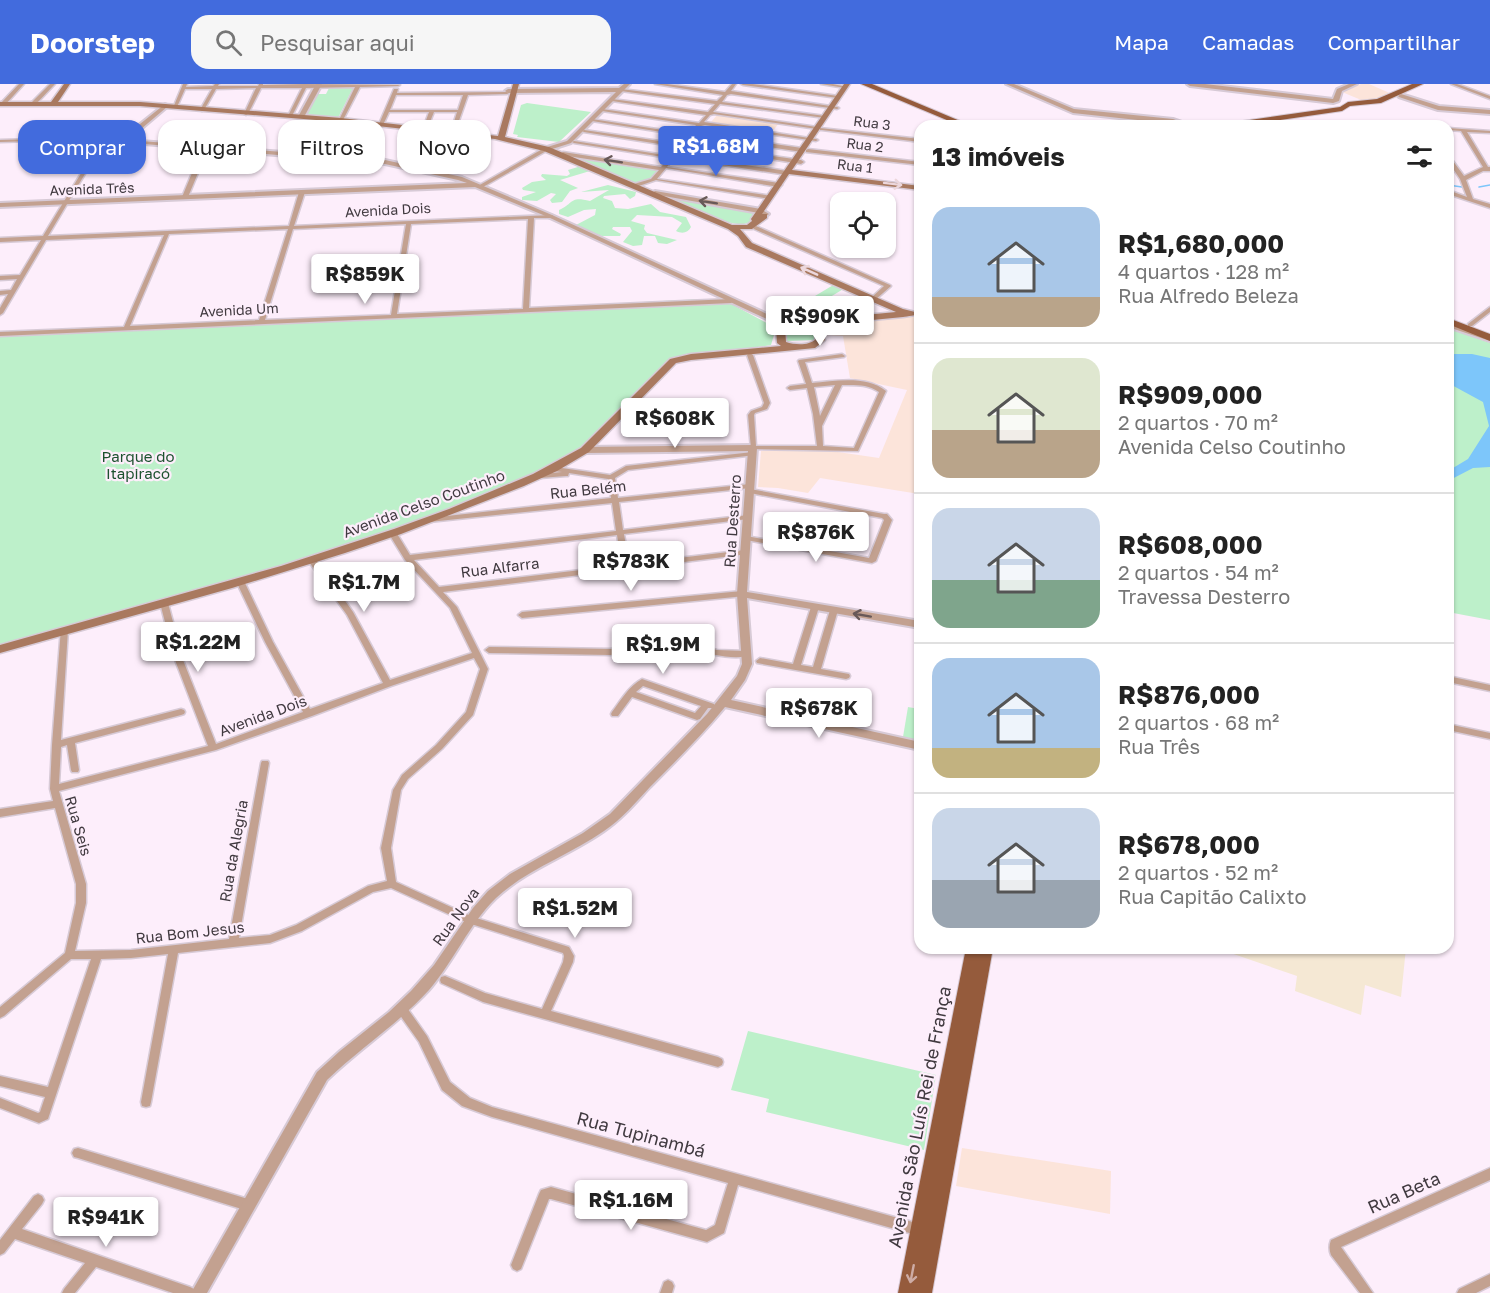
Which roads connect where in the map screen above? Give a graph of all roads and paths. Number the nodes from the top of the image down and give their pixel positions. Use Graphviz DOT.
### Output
graph roads {
  1 [pos="22,84"];
  2 [pos="53,84"];
  3 [pos="67,84"];
  4 [pos="439,84"];
  5 [pos="627,84"];
  6 [pos="657,84"];
  7 [pos="736,84"];
  8 [pos="743,84"];
  9 [pos="823,84"];
  10 [pos="828,84"];
  11 [pos="865,84"];
  12 [pos="876,84"];
  13 [pos="1009,84"];
  14 [pos="1190,84"];
  15 [pos="1354,84"];
  16 [pos="1419,84"];
  17 [pos="1426,84"];
  18 [pos="1453,84"];
  19 [pos="261,85"];
  20 [pos="305,85"];
  21 [pos="318,85"];
  22 [pos="398,85"];
  23 [pos="755,85"];
  24 [pos="848,85"];
  25 [pos="184,86"];
  26 [pos="216,86"];
  27 [pos="358,86"];
  28 [pos="611,86"];
  29 [pos="1233,87"];
  30 [pos="511,89"];
  31 [pos="621,90"];
  32 [pos="708,91"];
  33 [pos="435,93"];
  34 [pos="466,93"];
  35 [pos="728,93"];
  36 [pos="395,94"];
  37 [pos="819,94"];
  38 [pos="748,95"];
  39 [pos="1401,96"];
  40 [pos="838,97"];
  41 [pos="1490,98"];
  42 [pos="700,101"];
  43 [pos="34,103"];
  44 [pos="58,103"];
  45 [pos="720,103"];
  46 [pos="1,104"];
  47 [pos="813,104"];
  48 [pos="607,105"];
  49 [pos="740,105"];
  50 [pos="165,106"];
  51 [pos="175,107"];
  52 [pos="834,107"];
  53 [pos="1353,107"];
  54 [pos="202,110"];
  55 [pos="387,111"];
  56 [pos="432,111"];
  57 [pos="460,111"];
  58 [pos="691,111"];
  59 [pos="1490,112"];
  60 [pos="246,114"];
  61 [pos="712,114"];
  62 [pos="805,114"];
  63 [pos="290,116"];
  64 [pos="301,117"];
  65 [pos="825,117"];
  66 [pos="341,120"];
  67 [pos="383,120"];
  68 [pos="428,120"];
  69 [pos="456,120"];
  70 [pos="592,120"];
  71 [pos="960,120"];
  72 [pos="962,120"];
  73 [pos="1163,120"];
  74 [pos="1264,120"];
  75 [pos="1274,120"];
  76 [pos="146,121"];
  77 [pos="682,122"];
  78 [pos="703,124"];
  79 [pos="797,125"];
  80 [pos="820,129"];
  81 [pos="1454,129"];
  82 [pos="1463,130"];
  83 [pos="584,131"];
  84 [pos="673,132"];
  85 [pos="1490,132"];
  86 [pos="694,135"];
  87 [pos="791,136"];
  88 [pos="491,137"];
  89 [pos="714,137"];
  90 [pos="499,138"];
  91 [pos="813,139"];
  92 [pos="914,140"];
  93 [pos="0,141"];
  94 [pos="18,141"];
  95 [pos="574,142"];
  96 [pos="664,143"];
  97 [pos="685,145"];
  98 [pos="783,147"];
  99 [pos="548,148"];
  100 [pos="705,148"];
  101 [pos="805,150"];
  102 [pos="266,153"];
  103 [pos="655,154"];
  104 [pos="562,155"];
  105 [pos="675,157"];
  106 [pos="776,158"];
  107 [pos="696,159"];
  108 [pos="798,161"];
  109 [pos="914,163"];
  110 [pos="644,166"];
  111 [pos="1454,166"];
  112 [pos="665,169"];
  113 [pos="1488,169"];
  114 [pos="768,170"];
  115 [pos="686,171"];
  116 [pos="789,172"];
  117 [pos="83,174"];
  118 [pos="195,174"];
  119 [pos="1463,179"];
  120 [pos="658,180"];
  121 [pos="758,182"];
  122 [pos="676,183"];
  123 [pos="480,185"];
  124 [pos="636,185"];
  125 [pos="779,185"];
  126 [pos="914,187"];
  127 [pos="302,192"];
  128 [pos="651,192"];
  129 [pos="749,194"];
  130 [pos="1454,194"];
  131 [pos="667,196"];
  132 [pos="185,197"];
  133 [pos="770,197"];
  134 [pos="1471,200"];
  135 [pos="66,202"];
  136 [pos="0,205"];
  137 [pos="1490,206"];
  138 [pos="764,214"];
  139 [pos="550,216"];
  140 [pos="531,217"];
  141 [pos="409,222"];
  142 [pos="728,225"];
  143 [pos="291,227"];
  144 [pos="756,228"];
  145 [pos="167,233"];
  146 [pos="45,238"];
  147 [pos="0,240"];
  148 [pos="746,243"];
  149 [pos="22,277"];
  150 [pos="0,278"];
  151 [pos="0,292"];
  152 [pos="13,292"];
  153 [pos="873,299"];
  154 [pos="731,301"];
  155 [pos="526,309"];
  156 [pos="1490,309"];
  157 [pos="0,313"];
  158 [pos="900,313"];
  159 [pos="914,313"];
  160 [pos="394,316"];
  161 [pos="1454,318"];
  162 [pos="1479,318"];
  163 [pos="262,321"];
  164 [pos="1490,322"];
  165 [pos="816,323"];
  166 [pos="1454,325"];
  167 [pos="1470,325"];
  168 [pos="127,327"];
  169 [pos="783,330"];
  170 [pos="1490,333"];
  171 [pos="0,334"];
  172 [pos="1490,338"];
  173 [pos="792,347"];
  174 [pos="752,353"];
  175 [pos="842,356"];
  176 [pos="840,382"];
  177 [pos="812,385"];
  178 [pos="790,388"];
  179 [pos="819,426"];
  180 [pos="820,447"];
  181 [pos="768,448"];
  182 [pos="585,450"];
  183 [pos="753,451"];
  184 [pos="555,469"];
  185 [pos="582,472"];
  186 [pos="540,476"];
  187 [pos="611,477"];
  188 [pos="750,488"];
  189 [pos="615,500"];
  190 [pos="748,517"];
  191 [pos="429,520"];
  192 [pos="620,533"];
  193 [pos="393,534"];
  194 [pos="746,538"];
  195 [pos="745,552"];
  196 [pos="408,558"];
  197 [pos="312,560"];
  198 [pos="626,567"];
  199 [pos="240,581"];
  200 [pos="437,590"];
  201 [pos="742,594"];
  202 [pos="164,603"];
  203 [pos="815,607"];
  204 [pos="834,610"];
  205 [pos="522,615"];
  206 [pos="914,624"];
  207 [pos="64,630"];
  208 [pos="0,649"];
  209 [pos="489,650"];
  210 [pos="477,654"];
  211 [pos="746,654"];
  212 [pos="760,661"];
  213 [pos="796,667"];
  214 [pos="816,671"];
  215 [pos="846,676"];
  216 [pos="1454,680"];
  217 [pos="388,684"];
  218 [pos="1490,688"];
  219 [pos="630,693"];
  220 [pos="717,706"];
  221 [pos="181,712"];
  222 [pos="309,714"];
  223 [pos="615,714"];
  224 [pos="701,719"];
  225 [pos="1454,728"];
  226 [pos="1490,736"];
  227 [pos="71,742"];
  228 [pos="57,745"];
  229 [pos="914,745"];
  230 [pos="213,748"];
  231 [pos="265,763"];
  232 [pos="75,770"];
  233 [pos="54,789"];
  234 [pos="57,804"];
  235 [pos="0,813"];
  236 [pos="392,884"];
  237 [pos="471,920"];
  238 [pos="233,944"];
  239 [pos="174,950"];
  240 [pos="973,954"];
  241 [pos="984,954"];
  242 [pos="69,955"];
  243 [pos="97,956"];
  244 [pos="445,980"];
  245 [pos="401,1008"];
  246 [pos="0,1013"];
  247 [pos="545,1014"];
  248 [pos="718,1062"];
  249 [pos="0,1081"];
  250 [pos="51,1093"];
  251 [pos="146,1102"];
  252 [pos="0,1103"];
  253 [pos="78,1153"];
  254 [pos="1490,1174"];
  255 [pos="735,1178"];
  256 [pos="38,1200"];
  257 [pos="248,1205"];
  258 [pos="920,1230"];
  259 [pos="13,1232"];
  260 [pos="0,1249"];
  261 [pos="94,1260"];
  262 [pos="517,1265"];
  263 [pos="1490,1280"];
  264 [pos="69,1293"];
  265 [pos="190,1293"];
  266 [pos="199,1293"];
  267 [pos="908,1293"];
  268 [pos="922,1293"];
  269 [pos="1367,1293"];
  270 [pos="1462,1293"];
  1 -- 46 [label="street"];
  2 -- 43 [label="street"];
  3 -- 44 [label="main road"];
  4 -- 33 [label="street"];
  5 -- 31 [label="street"];
  6 -- 32 [label="street"];
  7 -- 35 [label="street"];
  8 -- 23 [label="street"];
  9 -- 10 [label="street"];
  10 -- 24 [label="street"];
  11 -- 71 [label="main road"];
  12 -- 72 [label="main road"];
  13 -- 73 [label="street"];
  14 -- 29 [label="street"];
  15 -- 29 [label="street"];
  16 -- 53 [label="main road"];
  17 -- 39 [label="main road"];
  18 -- 41 [label="street"];
  19 -- 20 [label="street"];
  19 -- 26 [label="street"];
  19 -- 60 [label="street"];
  20 -- 21 [label="street"];
  20 -- 63 [label="street"];
  21 -- 27 [label="street"];
  21 -- 64 [label="street"];
  22 -- 27 [label="street"];
  22 -- 36 [label="street"];
  23 -- 37 [label="street"];
  24 -- 40 [label="main road"];
  24 -- 52 [label="main road"];
  25 -- 26 [label="street"];
  25 -- 51 [label="street"];
  26 -- 54 [label="street"];
  27 -- 66 [label="street"];
  28 -- 30 [label="street"];
  28 -- 31 [label="street"];
  28 -- 48 [label="street"];
  30 -- 34 [label="street"];
  30 -- 90 [label="main road"];
  31 -- 42 [label="street"];
  31 -- 48 [label="street"];
  32 -- 35 [label="street"];
  32 -- 42 [label="street"];
  33 -- 34 [label="street"];
  33 -- 36 [label="street"];
  34 -- 57 [label="street"];
  35 -- 38 [label="street"];
  35 -- 45 [label="street"];
  36 -- 55 [label="street"];
  37 -- 40 [label="street"];
  37 -- 47 [label="street"];
  38 -- 47 [label="street"];
  38 -- 49 [label="street"];
  39 -- 53 [label="main road"];
  39 -- 59 [label="street"];
  40 -- 52 [label="main road"];
  42 -- 45 [label="street"];
  43 -- 44 [label="main road"];
  43 -- 46 [label="main road"];
  44 -- 50 [label="main road"];
  45 -- 49 [label="street"];
  45 -- 61 [label="street"];
  47 -- 52 [label="street"];
  48 -- 58 [label="street, Rua 3"];
  48 -- 70 [label="street"];
  48 -- 77 [label="street"];
  49 -- 62 [label="street"];
  50 -- 51 [label="main road"];
  50 -- 76 [label="street"];
  51 -- 54 [label="main road"];
  52 -- 65 [label="main road"];
  52 -- 80 [label="main road"];
  53 -- 74 [label="main road"];
  53 -- 75 [label="main road"];
  54 -- 60 [label="main road"];
  55 -- 56 [label="street"];
  55 -- 67 [label="street"];
  56 -- 57 [label="street"];
  56 -- 68 [label="street"];
  57 -- 69 [label="street"];
  58 -- 61 [label="street, Rua 3"];
  58 -- 77 [label="street"];
  60 -- 63 [label="main road"];
  61 -- 78 [label="street"];
  61 -- 79 [label="street, Rua 3"];
  62 -- 65 [label="street"];
  62 -- 79 [label="street"];
  63 -- 64 [label="main road"];
  64 -- 66 [label="main road"];
  65 -- 80 [label="main road"];
  70 -- 83 [label="street"];
  70 -- 84 [label="street, Rua 2"];
  70 -- 99 [label="street"];
  77 -- 78 [label="street"];
  78 -- 86 [label="street"];
  78 -- 87 [label="street"];
  79 -- 80 [label="street, Rua 3"];
  80 -- 91 [label="main road"];
  80 -- 92 [label="street, Rua 3"];
  81 -- 82 [label="street"];
  82 -- 85 [label="street"];
  82 -- 113 [label="street"];
  83 -- 95 [label="street"];
  83 -- 96 [label="street"];
  84 -- 86 [label="street, Rua 2"];
  84 -- 96 [label="street"];
  86 -- 89 [label="street, Rua 2"];
  86 -- 97 [label="street"];
  87 -- 91 [label="street"];
  87 -- 98 [label="street"];
  88 -- 90 [label="main road"];
  89 -- 98 [label="street, Rua 2"];
  89 -- 100 [label="street"];
  90 -- 99 [label="main road"];
  91 -- 101 [label="main road"];
  93 -- 94 [label="street"];
  95 -- 103 [label="street"];
  95 -- 104 [label="street"];
  96 -- 97 [label="street"];
  97 -- 100 [label="street"];
  97 -- 105 [label="street"];
  98 -- 101 [label="street, Rua 2"];
  99 -- 104 [label="main road"];
  99 -- 123 [label="street"];
  100 -- 106 [label="street"];
  101 -- 108 [label="main road"];
  101 -- 109 [label="street, Rua 2"];
  102 -- 123 [label="street"];
  103 -- 105 [label="street"];
  103 -- 110 [label="street"];
  110 -- 104 [label="street, one-way"];
  104 -- 124 [label="main road"];
  104 -- 128 [label="main road"];
  105 -- 107 [label="street"];
  105 -- 112 [label="street"];
  106 -- 108 [label="street"];
  106 -- 114 [label="street"];
  107 -- 114 [label="street"];
  107 -- 115 [label="street"];
  108 -- 116 [label="main road"];
  110 -- 112 [label="street"];
  111 -- 119 [label="street"];
  112 -- 115 [label="street"];
  112 -- 120 [label="street"];
  112 -- 124 [label="street"];
  113 -- 119 [label="street"];
  114 -- 116 [label="street"];
  115 -- 121 [label="street"];
  116 -- 125 [label="main road"];
  116 -- 126 [label="main road, Rua 1, one-way"];
  116 -- 138 [label="main road"];
  117 -- 135 [label="street"];
  118 -- 132 [label="street"];
  119 -- 134 [label="street"];
  120 -- 122 [label="street"];
  120 -- 128 [label="street"];
  121 -- 125 [label="street"];
  121 -- 129 [label="street"];
  122 -- 129 [label="street"];
  122 -- 131 [label="street"];
  123 -- 127 [label="street, Avenida Três"];
  123 -- 139 [label="street, Avenida Três"];
  124 -- 128 [label="main road"];
  125 -- 133 [label="main road"];
  127 -- 132 [label="street, Avenida Três"];
  127 -- 143 [label="street"];
  128 -- 131 [label="street"];
  128 -- 142 [label="main road"];
  129 -- 133 [label="street"];
  130 -- 134 [label="street"];
  138 -- 131 [label="street, one-way"];
  132 -- 135 [label="street, Avenida Três"];
  133 -- 138 [label="main road"];
  134 -- 137 [label="street"];
  135 -- 136 [label="street, Avenida Três"];
  135 -- 146 [label="street"];
  138 -- 142 [label="main road"];
  138 -- 144 [label="main road"];
  139 -- 140 [label="street, Avenida Dois"];
  139 -- 154 [label="street, Avenida Dois"];
  140 -- 141 [label="street, Avenida Dois"];
  140 -- 155 [label="street"];
  141 -- 143 [label="street, Avenida Dois"];
  141 -- 160 [label="street"];
  142 -- 148 [label="main road"];
  143 -- 145 [label="street, Avenida Dois"];
  143 -- 163 [label="street"];
  144 -- 148 [label="main road"];
  144 -- 153 [label="street"];
  145 -- 146 [label="street, Avenida Dois"];
  145 -- 168 [label="street"];
  146 -- 147 [label="street, Avenida Dois"];
  146 -- 149 [label="street"];
  153 -- 148 [label="main road, one-way"];
  149 -- 150 [label="street"];
  149 -- 152 [label="street"];
  151 -- 152 [label="street"];
  152 -- 157 [label="street"];
  153 -- 158 [label="main road"];
  154 -- 155 [label="street, Avenida Um"];
  154 -- 169 [label="street, Avenida Dois"];
  155 -- 160 [label="street, Avenida Um"];
  156 -- 162 [label="street"];
  158 -- 159 [label="main road"];
  158 -- 165 [label="main road"];
  160 -- 163 [label="street, Avenida Um"];
  161 -- 167 [label="main road"];
  162 -- 164 [label="street"];
  162 -- 167 [label="street"];
  163 -- 168 [label="street, Avenida Um"];
  165 -- 169 [label="main road"];
  165 -- 173 [label="main road, Avenida Celso Coutinho"];
  166 -- 172 [label="main road"];
  167 -- 170 [label="main road"];
  168 -- 171 [label="street, Avenida Um"];
  169 -- 173 [label="main road"];
  169 -- 174 [label="main road, Avenida Celso Coutinho"];
  173 -- 174 [label="main road, Avenida Celso Coutinho"];
  174 -- 182 [label="main road, Avenida Celso Coutinho"];
  174 -- 183 [label="street, Rua Desterro"];
  175 -- 177 [label="street"];
  176 -- 177 [label="street"];
  176 -- 179 [label="street"];
  176 -- 180 [label="street"];
  177 -- 178 [label="street"];
  177 -- 179 [label="street"];
  179 -- 180 [label="street"];
  180 -- 181 [label="street"];
  181 -- 183 [label="street"];
  182 -- 183 [label="street"];
  182 -- 184 [label="main road, Avenida Celso Coutinho"];
  183 -- 187 [label="street"];
  183 -- 188 [label="street, Rua Desterro"];
  184 -- 185 [label="street"];
  184 -- 186 [label="main road, Avenida Celso Coutinho"];
  185 -- 186 [label="street"];
  185 -- 187 [label="street"];
  186 -- 191 [label="main road, Avenida Celso Coutinho"];
  187 -- 189 [label="street"];
  188 -- 189 [label="street, Rua Belém"];
  188 -- 190 [label="street, Rua Desterro"];
  188 -- 194 [label="street, Rua Belém"];
  189 -- 191 [label="street, Rua Belém"];
  189 -- 192 [label="street"];
  190 -- 192 [label="street"];
  190 -- 194 [label="street, Rua Desterro"];
  191 -- 193 [label="main road, Avenida Celso Coutinho"];
  192 -- 196 [label="street"];
  192 -- 198 [label="street"];
  193 -- 196 [label="street"];
  193 -- 197 [label="main road, Avenida Celso Coutinho"];
  194 -- 195 [label="street, Rua Desterro"];
  195 -- 198 [label="street, Rua Alfarra"];
  195 -- 201 [label="street, Rua Desterro"];
  196 -- 200 [label="street"];
  197 -- 199 [label="main road, Avenida Celso Coutinho"];
  197 -- 217 [label="street"];
  198 -- 200 [label="street, Rua Alfarra"];
  199 -- 202 [label="main road, Avenida Celso Coutinho"];
  199 -- 222 [label="street"];
  200 -- 210 [label="street"];
  201 -- 203 [label="street"];
  201 -- 205 [label="street"];
  201 -- 211 [label="street, Rua Nova"];
  202 -- 207 [label="main road, Avenida Celso Coutinho"];
  202 -- 230 [label="street"];
  203 -- 204 [label="street"];
  203 -- 213 [label="street"];
  206 -- 204 [label="street, one-way"];
  204 -- 214 [label="street"];
  207 -- 208 [label="main road, Avenida Celso Coutinho"];
  207 -- 228 [label="street, Rua Seis"];
  209 -- 211 [label="street"];
  210 -- 217 [label="street, Avenida Dois"];
  210 -- 236 [label="street"];
  211 -- 220 [label="street, Rua Nova"];
  212 -- 213 [label="street"];
  213 -- 214 [label="street"];
  214 -- 215 [label="street"];
  216 -- 218 [label="street"];
  217 -- 222 [label="street, Avenida Dois"];
  219 -- 220 [label="street"];
  219 -- 223 [label="street"];
  219 -- 224 [label="street"];
  220 -- 224 [label="street, Rua Nova"];
  220 -- 229 [label="street"];
  221 -- 227 [label="street"];
  222 -- 230 [label="street, Avenida Dois"];
  224 -- 237 [label="street, Rua Nova"];
  225 -- 226 [label="street"];
  227 -- 228 [label="street"];
  227 -- 232 [label="street"];
  228 -- 233 [label="street, Rua Seis"];
  230 -- 233 [label="street, Avenida Dois"];
  231 -- 238 [label="street, Rua da Alegria"];
  233 -- 234 [label="street, Rua Seis"];
  234 -- 235 [label="street"];
  234 -- 242 [label="street, Rua Seis"];
  236 -- 237 [label="street"];
  236 -- 238 [label="street, Rua Bom Jesus"];
  237 -- 245 [label="street, Rua Nova"];
  237 -- 247 [label="street"];
  238 -- 239 [label="street, Rua Bom Jesus"];
  239 -- 243 [label="street, Rua Bom Jesus"];
  239 -- 251 [label="street"];
  240 -- 258 [label="main road, Avenida São Luís Rei de França"];
  241 -- 268 [label="main road, Avenida São Luís Rei de França"];
  242 -- 243 [label="street, Rua Bom Jesus"];
  242 -- 246 [label="street"];
  243 -- 250 [label="street"];
  244 -- 247 [label="street"];
  245 -- 255 [label="street, Rua Tupinambá"];
  245 -- 257 [label="street, Rua Nova"];
  247 -- 248 [label="street"];
  249 -- 250 [label="street"];
  250 -- 252 [label="street"];
  253 -- 257 [label="street"];
  254 -- 269 [label="street, Rua Beta"];
  255 -- 258 [label="street, Rua Tupinambá"];
  255 -- 262 [label="street"];
  256 -- 259 [label="street"];
  257 -- 266 [label="street, Rua Nova"];
  258 -- 267 [label="main road, Avenida São Luís Rei de França, one-way"];
  259 -- 260 [label="street"];
  259 -- 261 [label="street"];
  261 -- 264 [label="street"];
  261 -- 265 [label="street"];
  263 -- 270 [label="street"];
}
